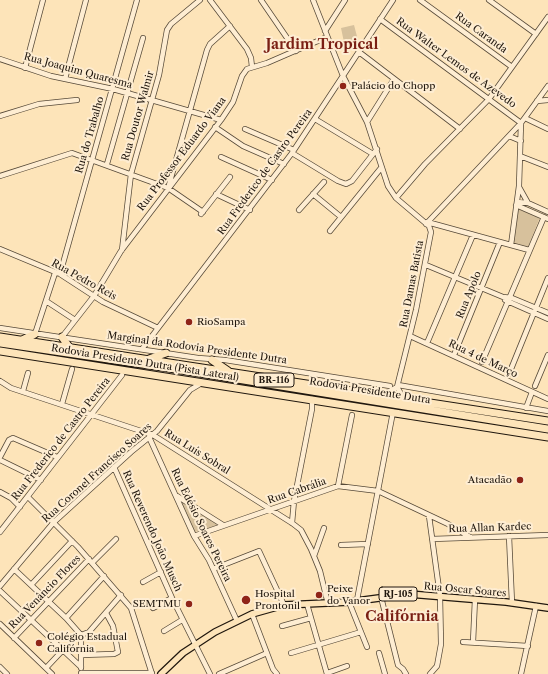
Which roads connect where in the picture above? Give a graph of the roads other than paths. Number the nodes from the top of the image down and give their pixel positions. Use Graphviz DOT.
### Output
graph roads {
  1 [pos="43,0"];
  2 [pos="86,0"];
  3 [pos="137,0"];
  4 [pos="200,0"];
  5 [pos="210,0"];
  6 [pos="261,0"];
  7 [pos="313,0"];
  8 [pos="345,0"];
  9 [pos="393,0"];
  10 [pos="420,0"];
  11 [pos="489,0"];
  12 [pos="548,17"];
  13 [pos="380,19"];
  14 [pos="230,26"];
  15 [pos="324,31"];
  16 [pos="536,34"];
  17 [pos="327,37"];
  18 [pos="143,38"];
  19 [pos="296,51"];
  20 [pos="359,52"];
  21 [pos="0,59"];
  22 [pos="252,66"];
  23 [pos="512,67"];
  24 [pos="25,68"];
  25 [pos="343,76"];
  26 [pos="65,79"];
  27 [pos="394,79"];
  28 [pos="548,86"];
  29 [pos="113,89"];
  30 [pos="128,94"];
  31 [pos="489,99"];
  32 [pos="77,100"];
  33 [pos="152,100"];
  34 [pos="548,100"];
  35 [pos="537,101"];
  36 [pos="190,111"];
  37 [pos="0,116"];
  38 [pos="315,119"];
  39 [pos="221,120"];
  40 [pos="523,120"];
  41 [pos="366,122"];
  42 [pos="215,127"];
  43 [pos="245,129"];
  44 [pos="460,129"];
  45 [pos="548,129"];
  46 [pos="509,136"];
  47 [pos="521,142"];
  48 [pos="377,149"];
  49 [pos="293,151"];
  50 [pos="373,154"];
  51 [pos="520,156"];
  52 [pos="221,157"];
  53 [pos="92,160"];
  54 [pos="176,163"];
  55 [pos="107,164"];
  56 [pos="284,164"];
  57 [pos="548,167"];
  58 [pos="381,168"];
  59 [pos="182,171"];
  60 [pos="131,174"];
  61 [pos="0,176"];
  62 [pos="230,177"];
  63 [pos="272,180"];
  64 [pos="324,182"];
  65 [pos="519,186"];
  66 [pos="168,188"];
  67 [pos="216,194"];
  68 [pos="313,194"];
  69 [pos="396,198"];
  70 [pos="528,203"];
  71 [pos="516,204"];
  72 [pos="250,210"];
  73 [pos="299,210"];
  74 [pos="548,212"];
  75 [pos="341,218"];
  76 [pos="546,218"];
  77 [pos="426,223"];
  78 [pos="330,231"];
  79 [pos="473,235"];
  80 [pos="500,242"];
  81 [pos="511,245"];
  82 [pos="0,249"];
  83 [pos="529,250"];
  84 [pos="121,251"];
  85 [pos="426,264"];
  86 [pos="57,274"];
  87 [pos="455,277"];
  88 [pos="548,278"];
  89 [pos="482,288"];
  90 [pos="94,296"];
  91 [pos="508,299"];
  92 [pos="46,301"];
  93 [pos="536,308"];
  94 [pos="533,313"];
  95 [pos="548,313"];
  96 [pos="76,320"];
  97 [pos="548,320"];
  98 [pos="0,328"];
  99 [pos="158,328"];
  100 [pos="34,334"];
  101 [pos="410,336"];
  102 [pos="0,337"];
  103 [pos="62,337"];
  104 [pos="22,340"];
  105 [pos="0,343"];
  106 [pos="427,344"];
  107 [pos="69,347"];
  108 [pos="142,349"];
  109 [pos="0,351"];
  110 [pos="166,353"];
  111 [pos="454,355"];
  112 [pos="548,355"];
  113 [pos="147,360"];
  114 [pos="212,360"];
  115 [pos="482,362"];
  116 [pos="72,369"];
  117 [pos="230,372"];
  118 [pos="28,373"];
  119 [pos="509,374"];
  120 [pos="122,376"];
  121 [pos="176,378"];
  122 [pos="0,381"];
  123 [pos="204,382"];
  124 [pos="390,386"];
  125 [pos="397,386"];
  126 [pos="535,386"];
  127 [pos="190,390"];
  128 [pos="23,391"];
  129 [pos="532,392"];
  130 [pos="383,395"];
  131 [pos="312,399"];
  132 [pos="404,399"];
  133 [pos="548,399"];
  134 [pos="62,404"];
  135 [pos="526,408"];
  136 [pos="548,411"];
  137 [pos="393,412"];
  138 [pos="91,414"];
  139 [pos="352,415"];
  140 [pos="548,421"];
  141 [pos="548,429"];
  142 [pos="151,436"];
  143 [pos="548,437"];
  144 [pos="0,457"];
  145 [pos="57,457"];
  146 [pos="0,460"];
  147 [pos="114,467"];
  148 [pos="41,480"];
  149 [pos="338,486"];
  150 [pos="378,491"];
  151 [pos="0,492"];
  152 [pos="176,495"];
  153 [pos="28,497"];
  154 [pos="294,501"];
  155 [pos="20,507"];
  156 [pos="271,510"];
  157 [pos="429,516"];
  158 [pos="54,522"];
  159 [pos="292,523"];
  160 [pos="223,525"];
  161 [pos="324,528"];
  162 [pos="1,530"];
  163 [pos="548,535"];
  164 [pos="194,536"];
  165 [pos="510,536"];
  166 [pos="470,537"];
  167 [pos="432,538"];
  168 [pos="116,539"];
  169 [pos="72,541"];
  170 [pos="368,544"];
  171 [pos="341,545"];
  172 [pos="314,556"];
  173 [pos="90,561"];
  174 [pos="14,569"];
  175 [pos="213,569"];
  176 [pos="161,572"];
  177 [pos="104,576"];
  178 [pos="143,582"];
  179 [pos="31,585"];
  180 [pos="0,586"];
  181 [pos="0,591"];
  182 [pos="121,595"];
  183 [pos="440,596"];
  184 [pos="381,597"];
  185 [pos="172,598"];
  186 [pos="475,599"];
  187 [pos="357,600"];
  188 [pos="48,602"];
  189 [pos="349,602"];
  190 [pos="512,603"];
  191 [pos="307,604"];
  192 [pos="328,604"];
  193 [pos="284,606"];
  194 [pos="536,606"];
  195 [pos="153,608"];
  196 [pos="548,608"];
  197 [pos="106,613"];
  198 [pos="252,614"];
  199 [pos="66,618"];
  200 [pos="311,618"];
  201 [pos="31,620"];
  202 [pos="182,620"];
  203 [pos="237,621"];
  204 [pos="0,624"];
  205 [pos="282,626"];
  206 [pos="164,631"];
  207 [pos="361,632"];
  208 [pos="81,635"];
  209 [pos="14,638"];
  210 [pos="463,642"];
  211 [pos="473,642"];
  212 [pos="194,645"];
  213 [pos="319,645"];
  214 [pos="528,646"];
  215 [pos="367,647"];
  216 [pos="63,650"];
  217 [pos="379,652"];
  218 [pos="267,653"];
  219 [pos="292,653"];
  220 [pos="81,655"];
  221 [pos="347,666"];
  222 [pos="0,667"];
  223 [pos="81,667"];
  224 [pos="46,668"];
  225 [pos="327,673"];
  226 [pos="7,674"];
  227 [pos="52,674"];
  228 [pos="81,674"];
  229 [pos="152,674"];
  230 [pos="161,674"];
  231 [pos="210,674"];
  232 [pos="219,674"];
  233 [pos="277,674"];
  234 [pos="385,674"];
  235 [pos="406,674"];
  236 [pos="430,674"];
  237 [pos="521,674"];
  1 -- 24 [label="street"];
  2 -- 26 [label="street"];
  3 -- 29 [label="street, Rua do Trabalho"];
  4 -- 33 [label="street, Rua Doutor Walmir"];
  5 -- 14 [label="street"];
  6 -- 19 [label="street"];
  7 -- 15 [label="street"];
  8 -- 15 [label="street"];
  9 -- 13 [label="street, Rua Frederico de Castro Pereira"];
  10 -- 23 [label="street, Rua Caranda"];
  11 -- 16 [label="street"];
  12 -- 16 [label="street"];
  13 -- 20 [label="street, Rua Frederico de Castro Pereira"];
  13 -- 31 [label="street, Rua Walter Lemos de Azevedo"];
  14 -- 22 [label="street"];
  14 -- 36 [label="street"];
  15 -- 17 [label="street"];
  16 -- 23 [label="street"];
  17 -- 19 [label="street"];
  17 -- 25 [label="street"];
  18 -- 30 [label="street"];
  19 -- 22 [label="street"];
  20 -- 25 [label="street, Rua Frederico de Castro Pereira"];
  20 -- 27 [label="street"];
  21 -- 24 [label="street, Rua Joaquim Quaresma"];
  22 -- 39 [label="street, Rua Professor Eduardo Viana"];
  23 -- 31 [label="street"];
  24 -- 26 [label="street, Rua Joaquim Quaresma"];
  25 -- 38 [label="street, Rua Frederico de Castro Pereira"];
  25 -- 41 [label="street"];
  26 -- 29 [label="street, Rua Joaquim Quaresma"];
  27 -- 41 [label="street"];
  27 -- 44 [label="street"];
  28 -- 35 [label="street"];
  29 -- 30 [label="street, Rua Joaquim Quaresma"];
  29 -- 53 [label="street, Rua do Trabalho"];
  30 -- 33 [label="street, Rua Joaquim Quaresma"];
  30 -- 55 [label="street"];
  31 -- 40 [label="street, Rua Walter Lemos de Azevedo"];
  31 -- 44 [label="street"];
  32 -- 37 [label="street"];
  33 -- 36 [label="street, Rua Joaquim Quaresma"];
  33 -- 60 [label="street, Rua Doutor Walmir"];
  34 -- 35 [label="street"];
  35 -- 40 [label="street"];
  36 -- 39 [label="street, Rua Joaquim Quaresma"];
  36 -- 54 [label="street"];
  38 -- 49 [label="street, Rua Frederico de Castro Pereira"];
  38 -- 50 [label="street"];
  39 -- 42 [label="street, Rua Professor Eduardo Viana"];
  40 -- 45 [label="street, Rua Walter Lemos de Azevedo"];
  40 -- 46 [label="street"];
  40 -- 47 [label="street"];
  41 -- 48 [label="street"];
  42 -- 56 [label="street"];
  42 -- 59 [label="street, Rua Professor Eduardo Viana"];
  43 -- 49 [label="street"];
  44 -- 69 [label="street"];
  46 -- 47 [label="street"];
  46 -- 77 [label="street"];
  47 -- 51 [label="street"];
  48 -- 50 [label="street"];
  48 -- 58 [label="street"];
  49 -- 50 [label="street"];
  49 -- 56 [label="street, Rua Frederico de Castro Pereira"];
  51 -- 57 [label="street"];
  51 -- 65 [label="street"];
  52 -- 63 [label="street"];
  53 -- 55 [label="street"];
  53 -- 61 [label="street"];
  53 -- 86 [label="street, Rua do Trabalho"];
  54 -- 59 [label="street"];
  54 -- 66 [label="street"];
  55 -- 60 [label="street"];
  56 -- 63 [label="street, Rua Frederico de Castro Pereira"];
  58 -- 69 [label="street"];
  58 -- 75 [label="street"];
  59 -- 66 [label="street, Rua Professor Eduardo Viana"];
  60 -- 66 [label="street"];
  60 -- 84 [label="street, Rua Doutor Walmir"];
  62 -- 67 [label="street"];
  63 -- 72 [label="street, Rua Frederico de Castro Pereira"];
  64 -- 68 [label="street"];
  65 -- 70 [label="street"];
  65 -- 71 [label="street"];
  66 -- 67 [label="street"];
  66 -- 84 [label="street, Rua Professor Eduardo Viana"];
  67 -- 72 [label="street"];
  68 -- 73 [label="street"];
  68 -- 75 [label="street"];
  69 -- 77 [label="street"];
  70 -- 71 [label="street"];
  70 -- 74 [label="street"];
  71 -- 76 [label="street"];
  71 -- 81 [label="street"];
  72 -- 99 [label="street, Rua Frederico de Castro Pereira"];
  75 -- 78 [label="street"];
  76 -- 83 [label="street"];
  77 -- 79 [label="street"];
  77 -- 85 [label="street, Rua Damas Batista"];
  79 -- 80 [label="street"];
  79 -- 87 [label="street"];
  80 -- 81 [label="street"];
  80 -- 89 [label="street, Rua Apolo"];
  81 -- 83 [label="street"];
  82 -- 86 [label="street, Rua Pedro Reis"];
  83 -- 91 [label="street"];
  84 -- 90 [label="street, Rua Professor Eduardo Viana"];
  85 -- 87 [label="street"];
  85 -- 101 [label="street, Rua Damas Batista"];
  86 -- 90 [label="street, Rua Pedro Reis"];
  86 -- 92 [label="street, Rua do Trabalho"];
  87 -- 89 [label="street"];
  87 -- 106 [label="street"];
  88 -- 93 [label="street"];
  89 -- 91 [label="street"];
  89 -- 111 [label="street, Rua Apolo"];
  90 -- 96 [label="street, Rua Professor Eduardo Viana"];
  90 -- 99 [label="street, Rua Pedro Reis"];
  91 -- 93 [label="street"];
  91 -- 94 [label="street"];
  91 -- 115 [label="street"];
  92 -- 96 [label="street"];
  92 -- 100 [label="street, Rua do Trabalho"];
  93 -- 94 [label="street"];
  93 -- 95 [label="street"];
  94 -- 97 [label="street"];
  94 -- 119 [label="street"];
  96 -- 103 [label="street, Rua Professor Eduardo Viana"];
  98 -- 100 [label="street, Marginal da Rodovia Presidente Dutra"];
  99 -- 108 [label="street, Rua Frederico de Castro Pereira"];
  100 -- 103 [label="street, Marginal da Rodovia Presidente Dutra"];
  100 -- 104 [label="highway"];
  101 -- 106 [label="street, Rua 4 de Março"];
  101 -- 125 [label="street, Rua Damas Batista"];
  102 -- 104 [label="highway, Rodovia Presidente Dutra / BR-116"];
  103 -- 107 [label="highway"];
  103 -- 108 [label="street, Marginal da Rodovia Presidente Dutra"];
  104 -- 107 [label="highway, Rodovia Presidente Dutra / BR-116"];
  105 -- 141 [label="highway, Rodovia Presidente Dutra / BR-116"];
  106 -- 111 [label="street, Rua 4 de Março"];
  107 -- 113 [label="highway, Rodovia Presidente Dutra / BR-116"];
  108 -- 110 [label="street, Marginal da Rodovia Presidente Dutra"];
  109 -- 121 [label="highway, Rodovia Presidente Dutra (Pista Lateral) / BR-116"];
  110 -- 113 [label="highway"];
  110 -- 114 [label="street, Marginal da Rodovia Presidente Dutra"];
  111 -- 129 [label="street, Rua 4 de Março"];
  112 -- 126 [label="street"];
  113 -- 117 [label="highway, Rodovia Presidente Dutra / BR-116"];
  114 -- 117 [label="highway"];
  114 -- 124 [label="street, Marginal da Rodovia Presidente Dutra"];
  116 -- 134 [label="street"];
  117 -- 130 [label="highway, Rodovia Presidente Dutra / BR-116"];
  118 -- 128 [label="street"];
  120 -- 138 [label="street, Rua Frederico de Castro Pereira"];
  121 -- 123 [label="highway, Rodovia Presidente Dutra (Pista Lateral) / BR-116"];
  121 -- 127 [label="street"];
  122 -- 128 [label="street, Rua Luís Sobral"];
  123 -- 127 [label="street, Rua Coronel Francisco Soares"];
  123 -- 131 [label="highway, Rodovia Presidente Dutra (Pista Lateral) / BR-116"];
  125 -- 130 [label="street"];
  125 -- 132 [label="street"];
  125 -- 135 [label="street"];
  127 -- 142 [label="street, Rua Coronel Francisco Soares"];
  128 -- 134 [label="street, Rua Luís Sobral"];
  129 -- 133 [label="street, Rua 4 de Março"];
  129 -- 135 [label="street"];
  130 -- 132 [label="highway, Rodovia Presidente Dutra / BR-116"];
  131 -- 137 [label="highway, Rodovia Presidente Dutra (Pista Lateral) / BR-116"];
  131 -- 154 [label="street"];
  132 -- 140 [label="highway, Rodovia Presidente Dutra / BR-116"];
  134 -- 138 [label="street, Rua Luís Sobral"];
  135 -- 136 [label="street"];
  137 -- 143 [label="highway, Rodovia Presidente Dutra (Pista Lateral) / BR-116"];
  137 -- 150 [label="street"];
  138 -- 142 [label="street, Rua Luís Sobral"];
  138 -- 145 [label="street, Rua Frederico de Castro Pereira"];
  139 -- 149 [label="street"];
  142 -- 147 [label="street, Rua Coronel Francisco Soares"];
  142 -- 152 [label="street, Rua Edésio Soares Pereira"];
  142 -- 156 [label="street, Rua Luís Sobral"];
  144 -- 145 [label="street"];
  145 -- 148 [label="street, Rua Frederico de Castro Pereira"];
  146 -- 148 [label="street"];
  147 -- 158 [label="street, Rua Coronel Francisco Soares"];
  147 -- 176 [label="street, Rua Reverendo João Musch"];
  148 -- 153 [label="street, Rua Frederico de Castro Pereira"];
  149 -- 150 [label="street, Rua Cabrália"];
  149 -- 154 [label="street, Rua Cabrália"];
  150 -- 157 [label="street, Rua Cabrália"];
  150 -- 170 [label="street"];
  151 -- 155 [label="street"];
  152 -- 160 [label="street"];
  152 -- 164 [label="street, Rua Edésio Soares Pereira"];
  153 -- 155 [label="street, Rua Frederico de Castro Pereira"];
  153 -- 158 [label="street"];
  154 -- 156 [label="street, Rua Cabrália"];
  154 -- 159 [label="street"];
  155 -- 162 [label="street, Rua Frederico de Castro Pereira"];
  156 -- 159 [label="street, Rua Luís Sobral"];
  156 -- 160 [label="street, Rua Cabrália"];
  157 -- 166 [label="street, Rua Cabrália"];
  157 -- 167 [label="street"];
  158 -- 169 [label="street"];
  158 -- 174 [label="street, Rua Coronel Francisco Soares"];
  159 -- 172 [label="street, Rua Luís Sobral"];
  160 -- 164 [label="street, Rua Cabrália"];
  161 -- 172 [label="street"];
  163 -- 165 [label="street, Rua Allan Kardec"];
  164 -- 175 [label="street, Rua Edésio Soares Pereira"];
  165 -- 166 [label="street, Rua Allan Kardec"];
  165 -- 190 [label="street"];
  166 -- 167 [label="street, Rua Allan Kardec"];
  167 -- 183 [label="street"];
  168 -- 173 [label="street, Rua Venâncio Flores"];
  169 -- 173 [label="street"];
  169 -- 179 [label="street"];
  170 -- 171 [label="street"];
  170 -- 187 [label="street"];
  172 -- 192 [label="street, Rua Luís Sobral"];
  173 -- 177 [label="street"];
  173 -- 188 [label="street, Rua Venâncio Flores"];
  174 -- 179 [label="street"];
  174 -- 180 [label="street, Rua Coronel Francisco Soares"];
  175 -- 193 [label="street"];
  175 -- 203 [label="street, Rua Edésio Soares Pereira"];
  176 -- 178 [label="street"];
  176 -- 185 [label="street, Rua Reverendo João Musch"];
  177 -- 182 [label="street"];
  177 -- 199 [label="street"];
  179 -- 188 [label="street"];
  181 -- 201 [label="street"];
  182 -- 197 [label="street"];
  182 -- 229 [label="street"];
  183 -- 184 [label="main road, Rua Oscar Soares / RJ-105"];
  183 -- 186 [label="main road, Rua Oscar Soares / RJ-105"];
  183 -- 236 [label="street"];
  184 -- 187 [label="main road, Rua Oscar Soares / RJ-105"];
  184 -- 235 [label="street"];
  185 -- 195 [label="street"];
  185 -- 202 [label="street, Rua Reverendo João Musch"];
  186 -- 190 [label="main road, Rua Oscar Soares / RJ-105"];
  186 -- 211 [label="street"];
  187 -- 189 [label="main road, Rua Oscar Soares / RJ-105"];
  188 -- 199 [label="street"];
  188 -- 201 [label="street, Rua Venâncio Flores"];
  189 -- 192 [label="main road, Rua Oscar Soares / RJ-105"];
  189 -- 207 [label="street"];
  190 -- 194 [label="main road, Rua Oscar Soares / RJ-105"];
  191 -- 192 [label="main road, Rua Oscar Soares / RJ-105"];
  191 -- 193 [label="main road, Rua Oscar Soares / RJ-105"];
  191 -- 200 [label="street"];
  193 -- 198 [label="main road, Rua Oscar Soares / RJ-105"];
  194 -- 196 [label="main road, Rua Oscar Soares / RJ-105"];
  194 -- 214 [label="street"];
  197 -- 208 [label="street"];
  197 -- 220 [label="street"];
  198 -- 203 [label="main road, Rua Oscar Soares / RJ-105"];
  198 -- 218 [label="street"];
  199 -- 208 [label="street"];
  200 -- 205 [label="street"];
  200 -- 213 [label="street"];
  201 -- 209 [label="street, Rua Venâncio Flores"];
  201 -- 216 [label="street"];
  202 -- 206 [label="street"];
  202 -- 212 [label="street, Rua Reverendo João Musch"];
  203 -- 212 [label="main road, Rua Oscar Soares / RJ-105"];
  204 -- 209 [label="street"];
  207 -- 213 [label="street"];
  207 -- 215 [label="street"];
  208 -- 220 [label="street"];
  209 -- 224 [label="street"];
  210 -- 211 [label="street"];
  211 -- 214 [label="street"];
  212 -- 230 [label="main road, Rua Oscar Soares / RJ-105"];
  212 -- 231 [label="street, Rua Reverendo João Musch"];
  213 -- 219 [label="street"];
  213 -- 225 [label="street"];
  214 -- 237 [label="street"];
  216 -- 223 [label="street"];
  216 -- 224 [label="street"];
  217 -- 234 [label="street"];
  218 -- 232 [label="street"];
  218 -- 233 [label="street"];
  220 -- 223 [label="street"];
  221 -- 225 [label="street"];
  222 -- 226 [label="street"];
  223 -- 228 [label="street"];
  224 -- 227 [label="street"];
  228 -- 229 [label="street"];
}
